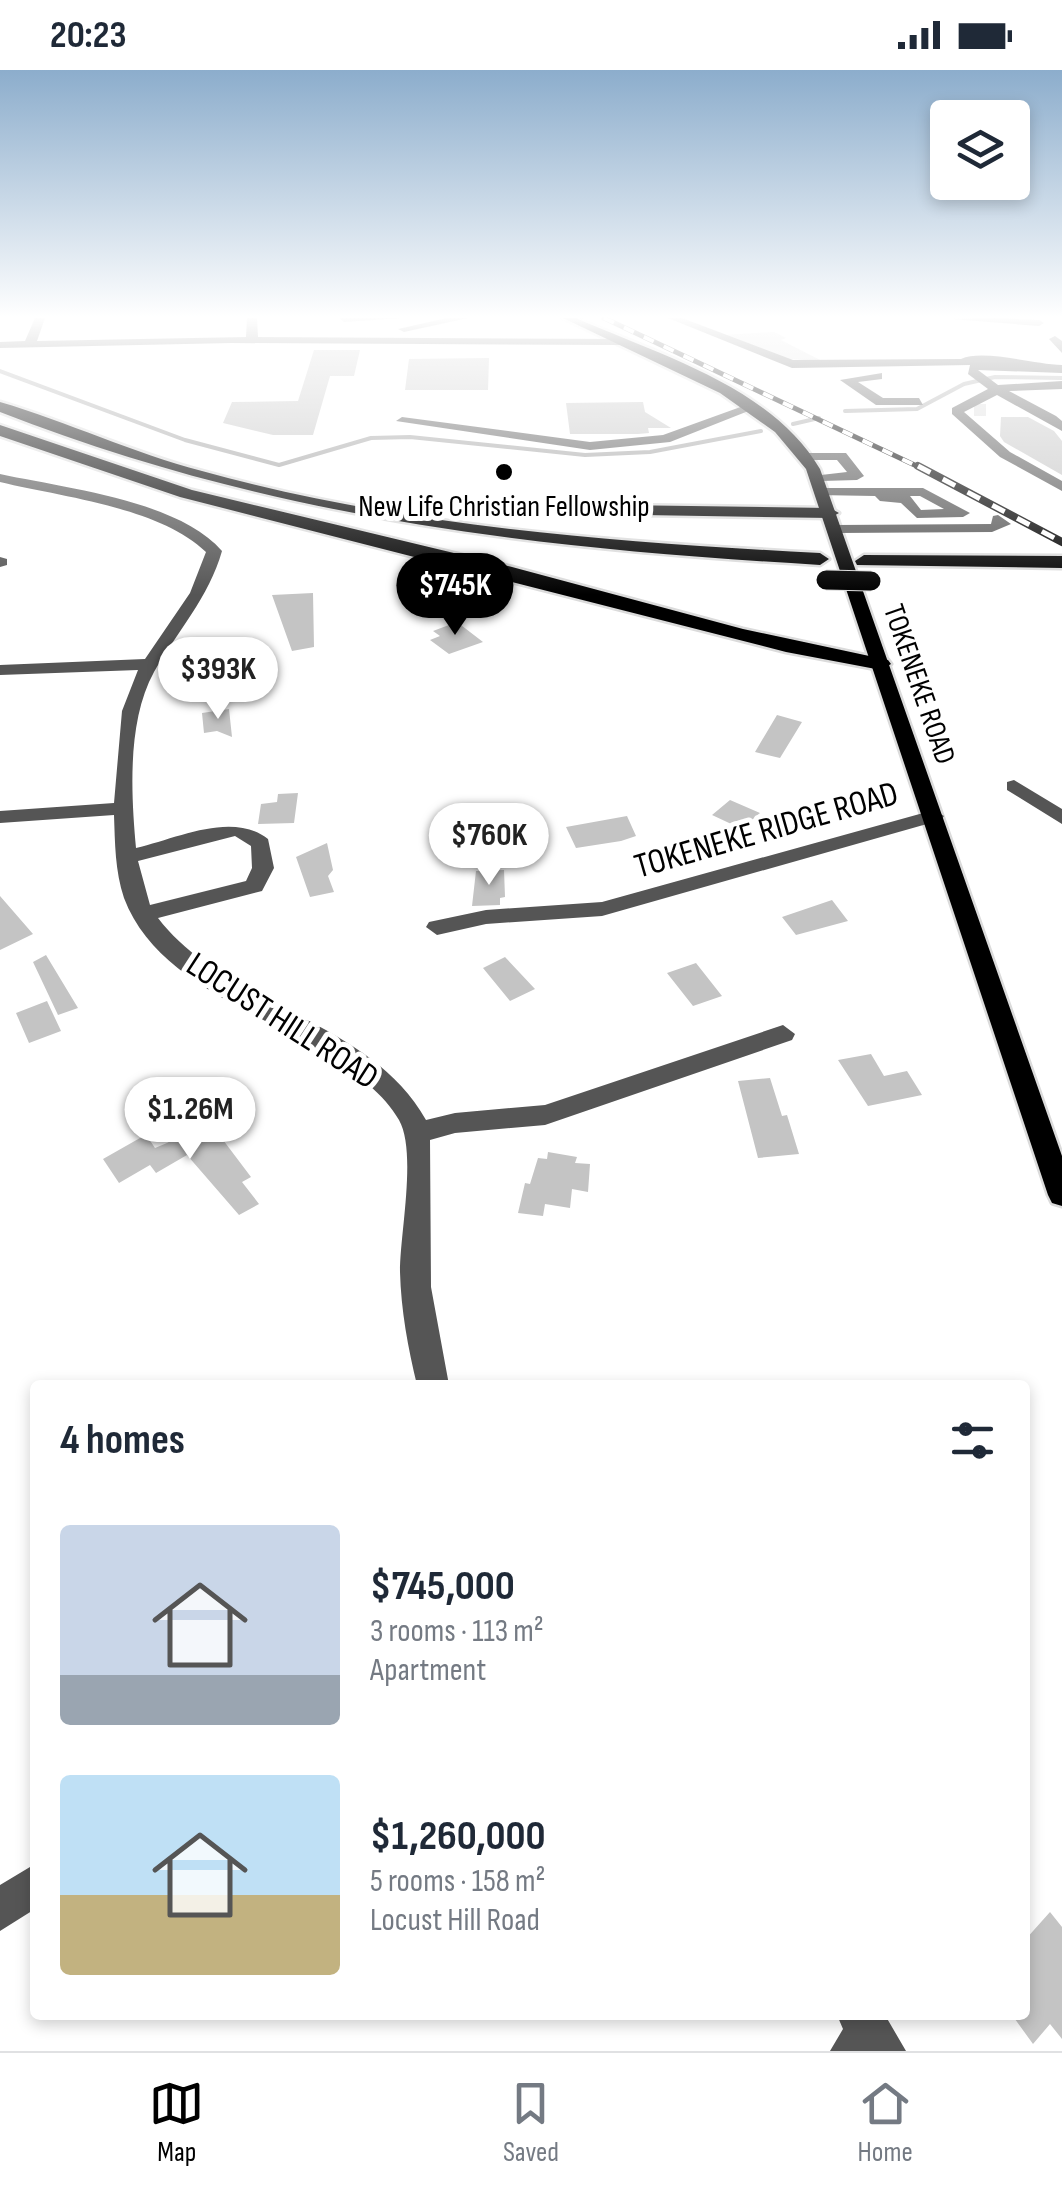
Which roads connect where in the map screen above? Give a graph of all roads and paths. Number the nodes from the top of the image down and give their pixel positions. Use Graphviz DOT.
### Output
graph roads {
  1 [pos="10,410"];
  2 [pos="743,410"];
  3 [pos="753,410"];
  4 [pos="966,410"];
  5 [pos="1037,410"];
  6 [pos="956,411"];
  7 [pos="402,422"];
  8 [pos="1062,427"];
  9 [pos="0,430"];
  10 [pos="130,454"];
  11 [pos="804,456"];
  12 [pos="0,478"];
  13 [pos="145,480"];
  14 [pos="819,485"];
  15 [pos="1062,488"];
  16 [pos="879,492"];
  17 [pos="998,519"];
  18 [pos="833,521"];
  19 [pos="1062,562"];
  20 [pos="747,576"];
  21 [pos="818,580"];
  22 [pos="916,582"];
  23 [pos="151,664"];
  24 [pos="881,664"];
  25 [pos="0,670"];
  26 [pos="1014,786"];
  27 [pos="124,808"];
  28 [pos="934,816"];
  29 [pos="0,817"];
  30 [pos="1062,818"];
  31 [pos="126,858"];
  32 [pos="144,914"];
  33 [pos="437,927"];
  34 [pos="783,1034"];
  35 [pos="416,1133"];
  36 [pos="1062,1196"];
  37 [pos="432,1380"];
  38 [pos="30,1888"];
  39 [pos="0,1910"];
  1 -- 10 [label="highway"];
  2 -- 7 [label="street"];
  3 -- 11 [label="main road, TOKENEKE ROAD"];
  4 -- 6 [label="street"];
  5 -- 8 [label="street"];
  6 -- 15 [label="street"];
  9 -- 13 [label="highway"];
  10 -- 18 [label="highway"];
  10 -- 19 [label="highway"];
  11 -- 14 [label="main road, TOKENEKE ROAD"];
  11 -- 14 [label="street"];
  12 -- 23 [label="street, LOCUST HILL ROAD"];
  13 -- 20 [label="highway"];
  13 -- 24 [label="highway"];
  14 -- 16 [label="street"];
  14 -- 18 [label="main road, TOKENEKE ROAD"];
  16 -- 16 [label="street"];
  17 -- 18 [label="street"];
  18 -- 24 [label="main road, TOKENEKE ROAD"];
  21 -- 22 [label="highway, bridge"];
  23 -- 25 [label="street"];
  23 -- 27 [label="street, LOCUST HILL ROAD"];
  24 -- 28 [label="main road, TOKENEKE ROAD"];
  26 -- 30 [label="street"];
  27 -- 29 [label="street"];
  27 -- 31 [label="street, LOCUST HILL ROAD"];
  28 -- 33 [label="street, TOKENEKE RIDGE ROAD"];
  28 -- 36 [label="main road, TOKENEKE ROAD"];
  31 -- 32 [label="street, LOCUST HILL ROAD"];
  31 -- 32 [label="street"];
  32 -- 35 [label="street, LOCUST HILL ROAD"];
  34 -- 35 [label="street"];
  35 -- 37 [label="street"];
  38 -- 39 [label="street"];
}
